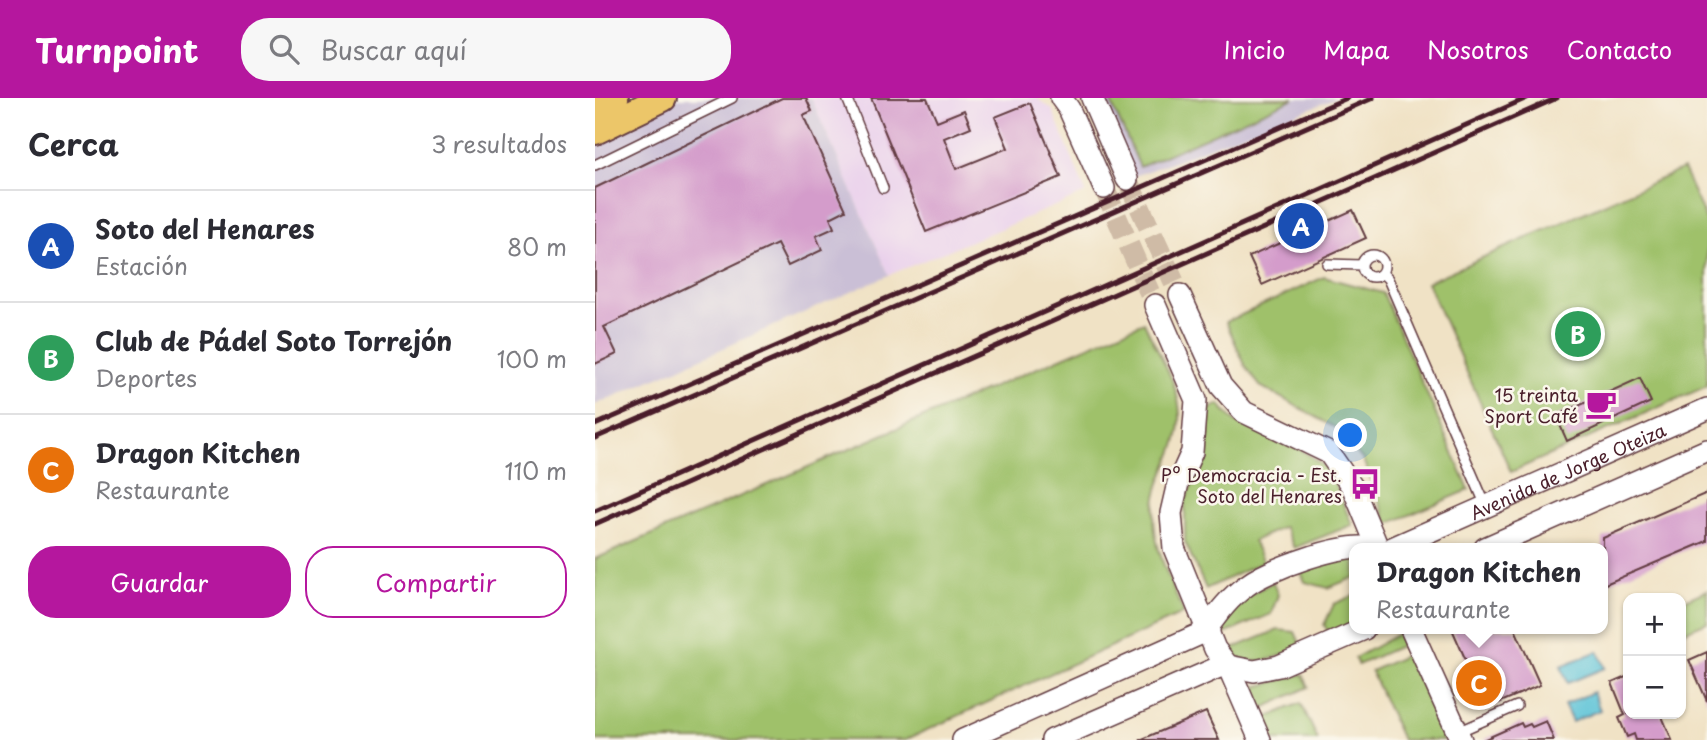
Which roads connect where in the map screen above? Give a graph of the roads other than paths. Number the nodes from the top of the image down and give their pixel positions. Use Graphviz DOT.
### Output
graph roads {
  1 [pos="615,98"];
  2 [pos="663,98"];
  3 [pos="732,98"];
  4 [pos="847,98"];
  5 [pos="1061,98"];
  6 [pos="1092,98"];
  7 [pos="595,107"];
  8 [pos="595,131"];
  9 [pos="595,165"];
  10 [pos="1127,179"];
  11 [pos="883,188"];
  12 [pos="1104,188"];
  13 [pos="1328,264"];
  14 [pos="1362,265"];
  15 [pos="1382,273"];
  16 [pos="1179,295"];
  17 [pos="1155,305"];
  18 [pos="1707,409"];
  19 [pos="1707,450"];
  20 [pos="1486,508"];
  21 [pos="1376,543"];
  22 [pos="1404,543"];
  23 [pos="1496,543"];
  24 [pos="1349,547"];
  25 [pos="1209,628"];
  26 [pos="1353,634"];
  27 [pos="1413,634"];
  28 [pos="1227,665"];
  29 [pos="1517,706"];
  30 [pos="1460,736"];
  31 [pos="963,740"];
  32 [pos="1052,740"];
  33 [pos="1260,740"];
  1 -- 7 [label="main road"];
  2 -- 8 [label="main road"];
  3 -- 9 [label="lane"];
  4 -- 11 [label="lane"];
  5 -- 12 [label="street"];
  6 -- 10 [label="street"];
  13 -- 14 [label="lane"];
  14 -- 15 [label="lane"];
  14 -- 15 [label="lane"];
  15 -- 20 [label="lane"];
  16 -- 21 [label="street"];
  17 -- 25 [label="street"];
  18 -- 20 [label="street, Avenida de Jorge Oteiza"];
  19 -- 23 [label="street, Avenida de Jorge Oteiza"];
  20 -- 22 [label="street, Avenida de Jorge Oteiza"];
  24 -- 25 [label="street"];
  25 -- 28 [label="street"];
  25 -- 31 [label="street"];
  26 -- 28 [label="street"];
  27 -- 30 [label="street"];
  28 -- 32 [label="street"];
  28 -- 33 [label="street"];
  29 -- 30 [label="lane"];
}
